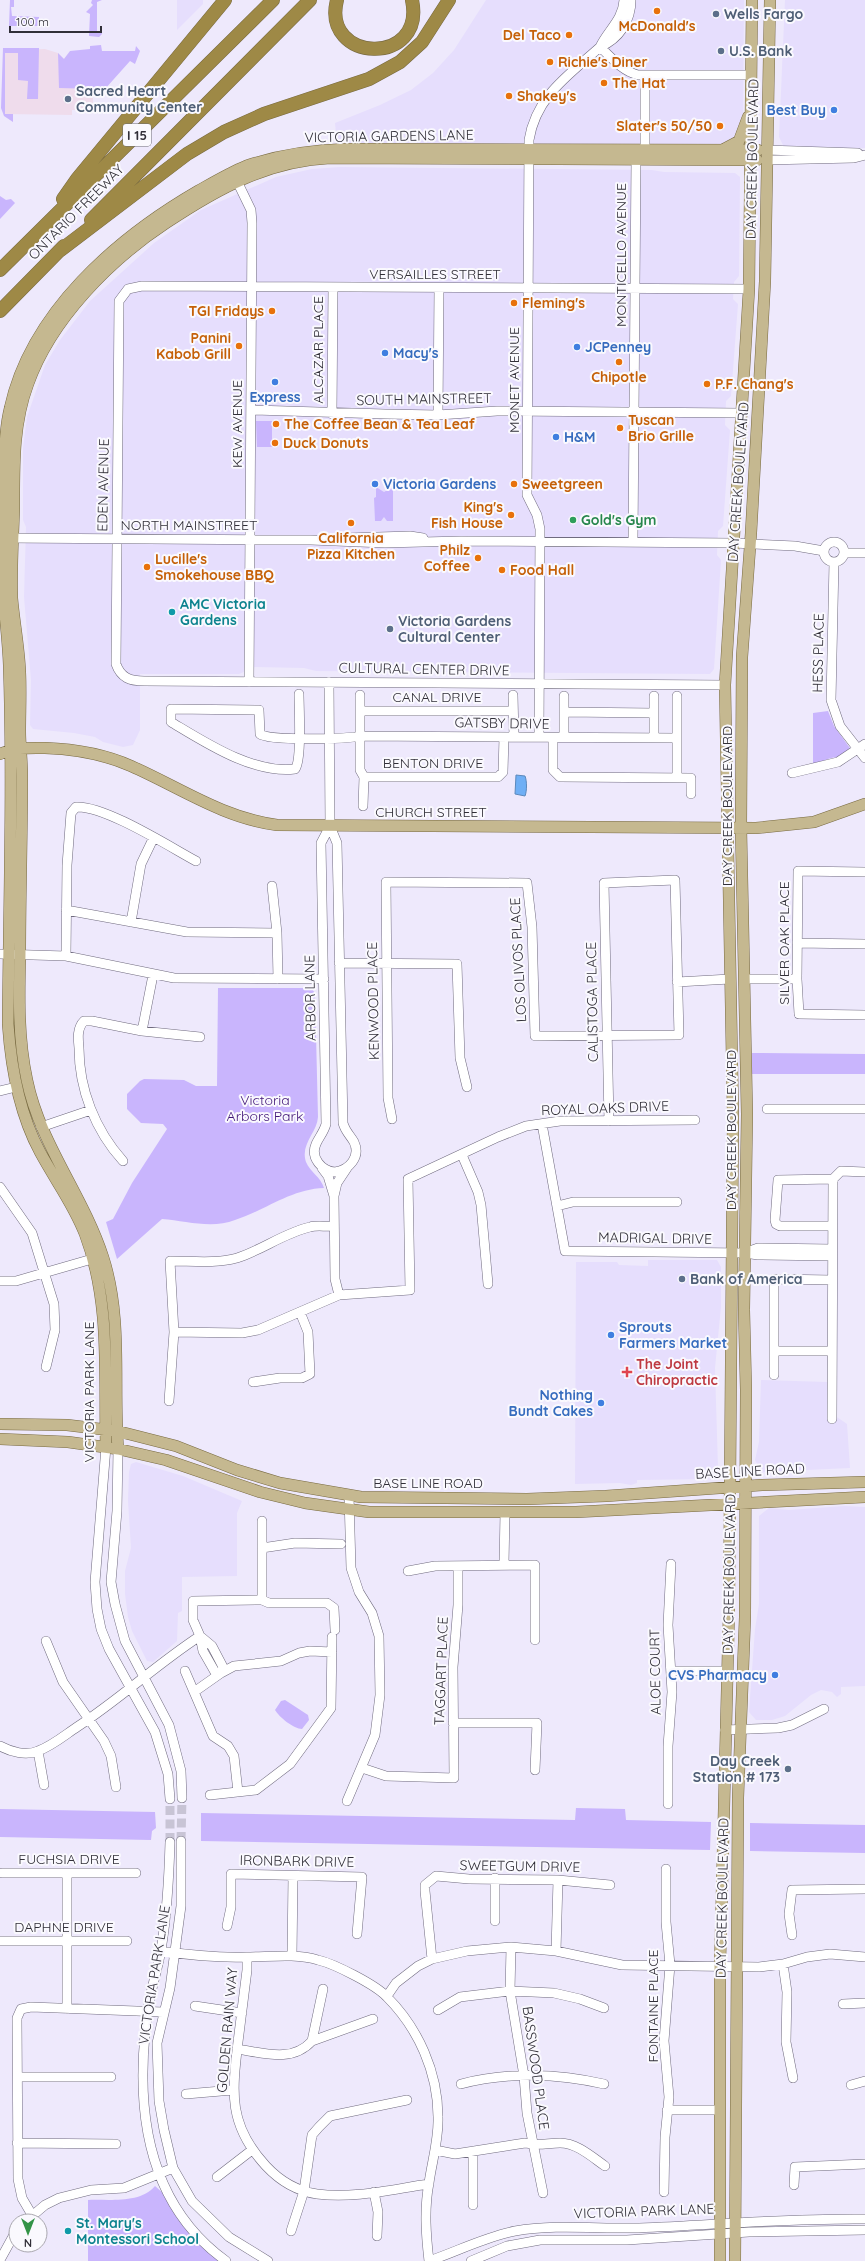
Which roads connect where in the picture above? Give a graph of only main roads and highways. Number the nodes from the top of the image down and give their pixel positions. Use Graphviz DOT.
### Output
graph roads {
  1 [pos="225,0"];
  2 [pos="265,0"];
  3 [pos="273,0"];
  4 [pos="310,0"];
  5 [pos="338,0"];
  6 [pos="412,0"];
  7 [pos="448,0"];
  8 [pos="770,0"];
  9 [pos="752,1"];
  10 [pos="246,28"];
  11 [pos="751,111"];
  12 [pos="723,150"];
  13 [pos="528,155"];
  14 [pos="751,155"];
  15 [pos="766,155"];
  16 [pos="235,176"];
  17 [pos="48,222"];
  18 [pos="58,252"];
  19 [pos="0,270"];
  20 [pos="0,311"];
  21 [pos="34,347"];
  22 [pos="760,375"];
  23 [pos="22,401"];
  24 [pos="740,413"];
  25 [pos="756,446"];
  26 [pos="8,538"];
  27 [pos="7,748"];
  28 [pos="865,804"];
  29 [pos="727,828"];
  30 [pos="741,828"];
  31 [pos="9,955"];
  32 [pos="98,1257"];
  33 [pos="0,1424"];
  34 [pos="111,1430"];
  35 [pos="0,1439"];
  36 [pos="106,1446"];
  37 [pos="118,1448"];
  38 [pos="865,1482"];
  39 [pos="746,1486"];
  40 [pos="730,1487"];
  41 [pos="579,1497"];
  42 [pos="865,1497"];
  43 [pos="745,1502"];
  44 [pos="730,1503"];
  45 [pos="519,1513"];
  46 [pos="720,2261"];
  47 [pos="736,2261"];
  1 -- 17 [label="highway"];
  2 -- 10 [label="highway"];
  3 -- 10 [label="highway, ONTARIO FREEWAY / I 15"];
  4 -- 18 [label="highway, ONTARIO FREEWAY / I 15"];
  5 -- 6 [label="highway"];
  7 -- 18 [label="highway"];
  8 -- 15 [label="main road, DAY CREEK BOULEVARD"];
  9 -- 11 [label="main road, DAY CREEK BOULEVARD"];
  10 -- 17 [label="highway, ONTARIO FREEWAY / I 15"];
  11 -- 12 [label="main road"];
  11 -- 14 [label="main road, DAY CREEK BOULEVARD"];
  12 -- 13 [label="main road, VICTORIA GARDENS LANE"];
  12 -- 14 [label="main road, VICTORIA GARDENS LANE"];
  13 -- 14 [label="main road, VICTORIA GARDENS LANE"];
  13 -- 16 [label="main road, VICTORIA GARDENS LANE"];
  14 -- 15 [label="main road, VICTORIA GARDENS LANE"];
  14 -- 24 [label="main road, DAY CREEK BOULEVARD"];
  15 -- 22 [label="main road, DAY CREEK BOULEVARD"];
  16 -- 21 [label="main road, VICTORIA GARDENS LANE"];
  16 -- 23 [label="main road, VICTORIA GARDENS LANE"];
  17 -- 19 [label="highway, ONTARIO FREEWAY / I 15"];
  18 -- 20 [label="highway, ONTARIO FREEWAY / I 15"];
  21 -- 23 [label="main road"];
  21 -- 26 [label="main road, VICTORIA GARDENS LANE"];
  22 -- 24 [label="main road"];
  22 -- 25 [label="main road, DAY CREEK BOULEVARD"];
  23 -- 26 [label="main road, VICTORIA GARDENS LANE"];
  24 -- 25 [label="main road"];
  24 -- 29 [label="main road, DAY CREEK BOULEVARD"];
  25 -- 30 [label="main road, DAY CREEK BOULEVARD"];
  26 -- 27 [label="main road, VICTORIA GARDENS LANE"];
  27 -- 29 [label="main road, CHURCH STREET"];
  27 -- 31 [label="main road, VICTORIA PARK LANE"];
  28 -- 30 [label="main road, CHURCH STREET"];
  29 -- 30 [label="main road, CHURCH STREET"];
  29 -- 40 [label="main road, DAY CREEK BOULEVARD"];
  30 -- 39 [label="main road, DAY CREEK BOULEVARD"];
  31 -- 32 [label="main road, VICTORIA PARK LANE"];
  31 -- 32 [label="main road, VICTORIA PARK LANE"];
  32 -- 34 [label="main road, VICTORIA PARK LANE"];
  33 -- 34 [label="main road, BASE LINE ROAD"];
  34 -- 36 [label="main road, VICTORIA PARK LANE"];
  34 -- 37 [label="main road, VICTORIA PARK LANE"];
  34 -- 41 [label="main road, BASE LINE ROAD"];
  35 -- 36 [label="main road, BASE LINE ROAD"];
  36 -- 37 [label="main road, BASE LINE ROAD"];
  37 -- 45 [label="main road, BASE LINE ROAD"];
  38 -- 39 [label="main road, BASE LINE ROAD"];
  39 -- 40 [label="main road, BASE LINE ROAD"];
  39 -- 43 [label="main road, DAY CREEK BOULEVARD"];
  40 -- 41 [label="main road, BASE LINE ROAD"];
  40 -- 44 [label="main road, DAY CREEK BOULEVARD"];
  41 -- 45 [label="main road"];
  42 -- 43 [label="main road, BASE LINE ROAD"];
  43 -- 44 [label="main road, BASE LINE ROAD"];
  43 -- 47 [label="main road, DAY CREEK BOULEVARD"];
  44 -- 45 [label="main road, BASE LINE ROAD"];
  44 -- 46 [label="main road, DAY CREEK BOULEVARD"];
}
